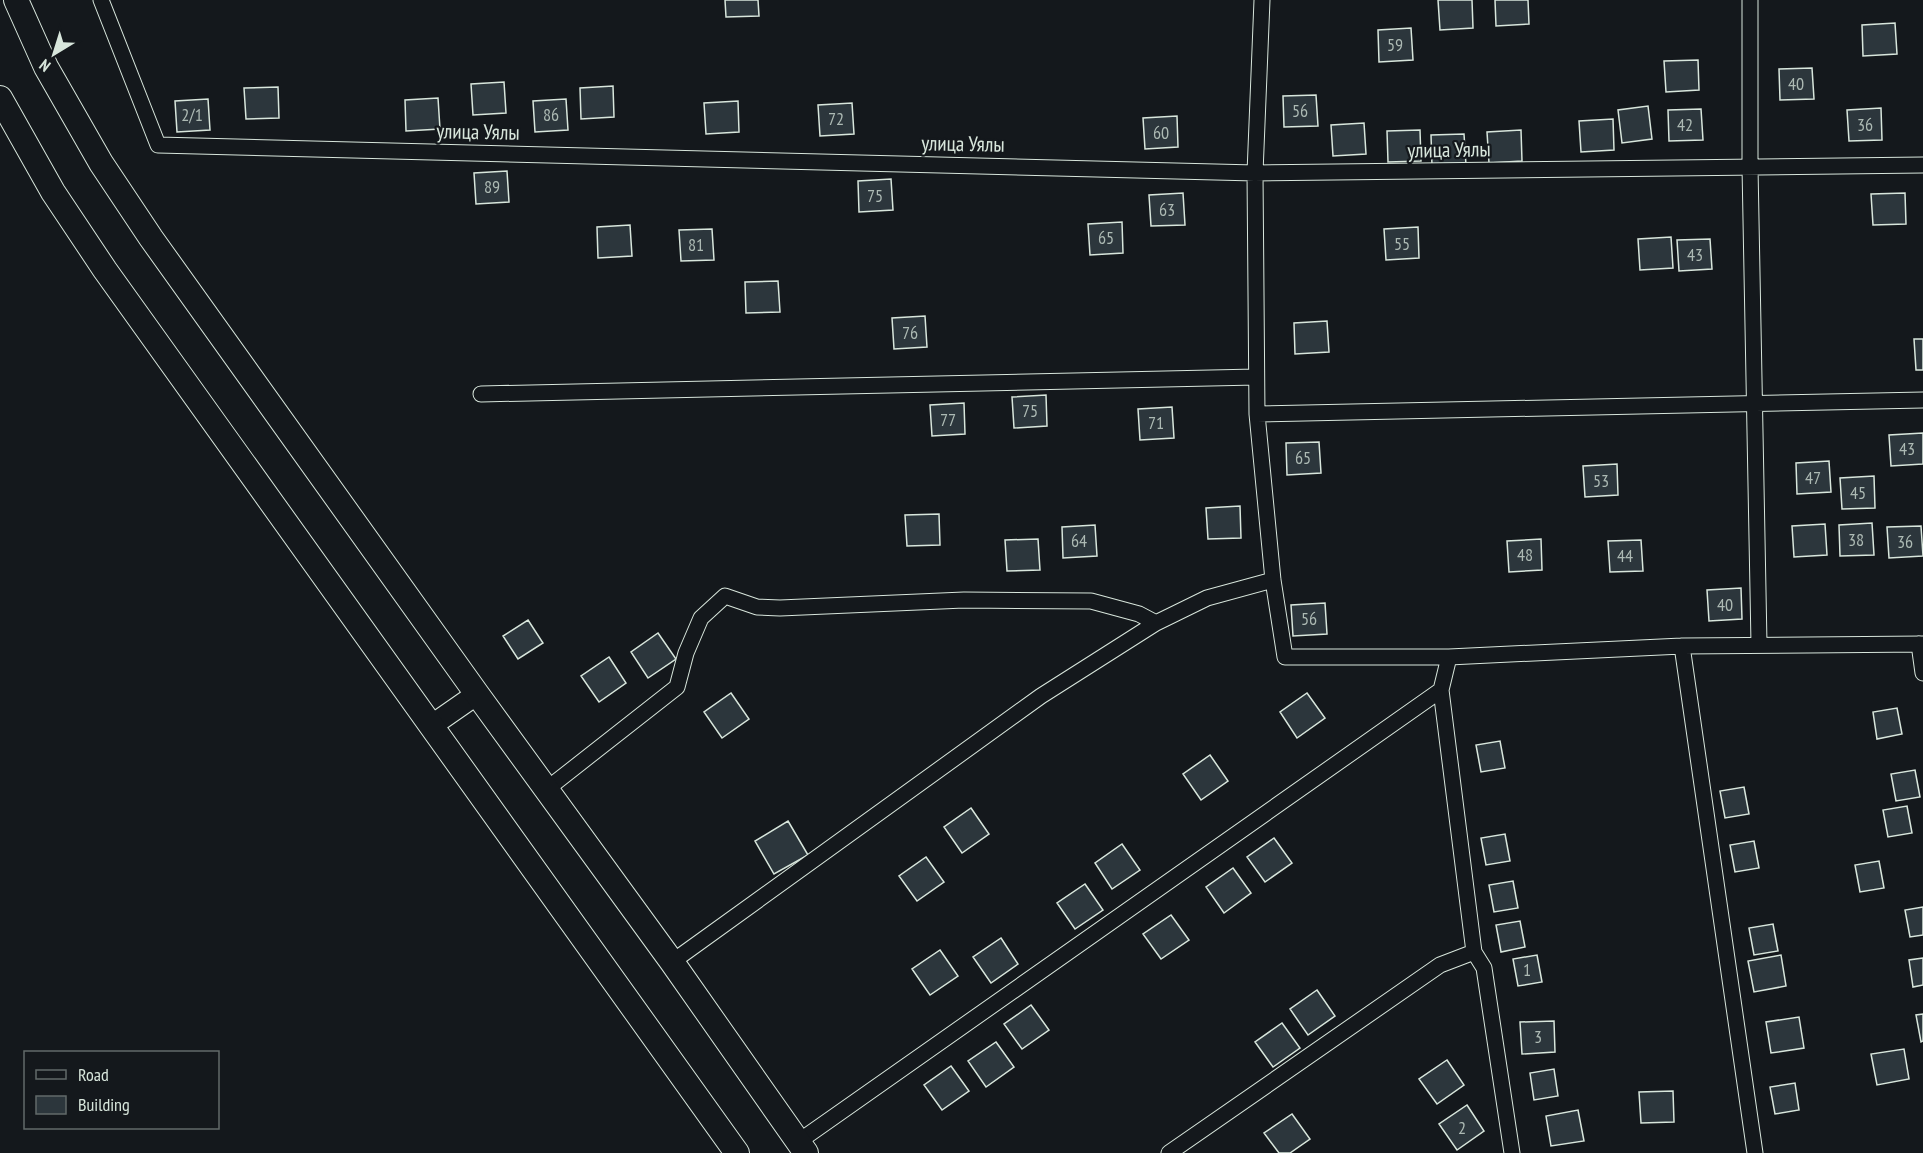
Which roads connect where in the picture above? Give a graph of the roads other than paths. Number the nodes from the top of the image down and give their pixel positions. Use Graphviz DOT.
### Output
graph roads {
  1 [pos="16,0"];
  2 [pos="101,0"];
  3 [pos="1262,0"];
  4 [pos="1750,0"];
  5 [pos="0,98"];
  6 [pos="1923,165"];
  7 [pos="1750,167"];
  8 [pos="1255,173"];
  9 [pos="1256,377"];
  10 [pos="481,394"];
  11 [pos="1923,400"];
  12 [pos="1755,403"];
  13 [pos="1257,414"];
  14 [pos="1273,580"];
  15 [pos="1156,623"];
  16 [pos="1759,644"];
  17 [pos="1921,644"];
  18 [pos="1682,646"];
  19 [pos="1449,657"];
  20 [pos="1923,673"];
  21 [pos="1441,690"];
  22 [pos="477,694"];
  23 [pos="431,726"];
  24 [pos="547,789"];
  25 [pos="1474,952"];
  26 [pos="672,962"];
  27 [pos="802,1148"];
  28 [pos="737,1153"];
  29 [pos="1169,1153"];
  30 [pos="1512,1153"];
  31 [pos="1755,1153"];
  1 -- 22 [label="main road"];
  2 -- 8 [label="street, улица Уялы"];
  3 -- 8 [label="street"];
  4 -- 7 [label="street"];
  5 -- 23 [label="main road"];
  6 -- 7 [label="street, улица Уялы"];
  7 -- 8 [label="street, улица Уялы"];
  7 -- 12 [label="street"];
  8 -- 9 [label="street"];
  9 -- 10 [label="street"];
  9 -- 13 [label="street"];
  11 -- 12 [label="street"];
  12 -- 13 [label="street"];
  12 -- 16 [label="street"];
  13 -- 14 [label="street"];
  14 -- 15 [label="street"];
  14 -- 19 [label="street"];
  15 -- 24 [label="street"];
  15 -- 26 [label="street"];
  16 -- 17 [label="street"];
  16 -- 18 [label="street"];
  17 -- 20 [label="street"];
  18 -- 19 [label="street"];
  18 -- 31 [label="street"];
  19 -- 21 [label="street"];
  21 -- 25 [label="street"];
  21 -- 27 [label="street"];
  22 -- 23 [label="main road"];
  22 -- 24 [label="main road"];
  23 -- 28 [label="main road"];
  24 -- 26 [label="main road"];
  25 -- 29 [label="street"];
  25 -- 30 [label="street"];
  26 -- 27 [label="main road"];
}
